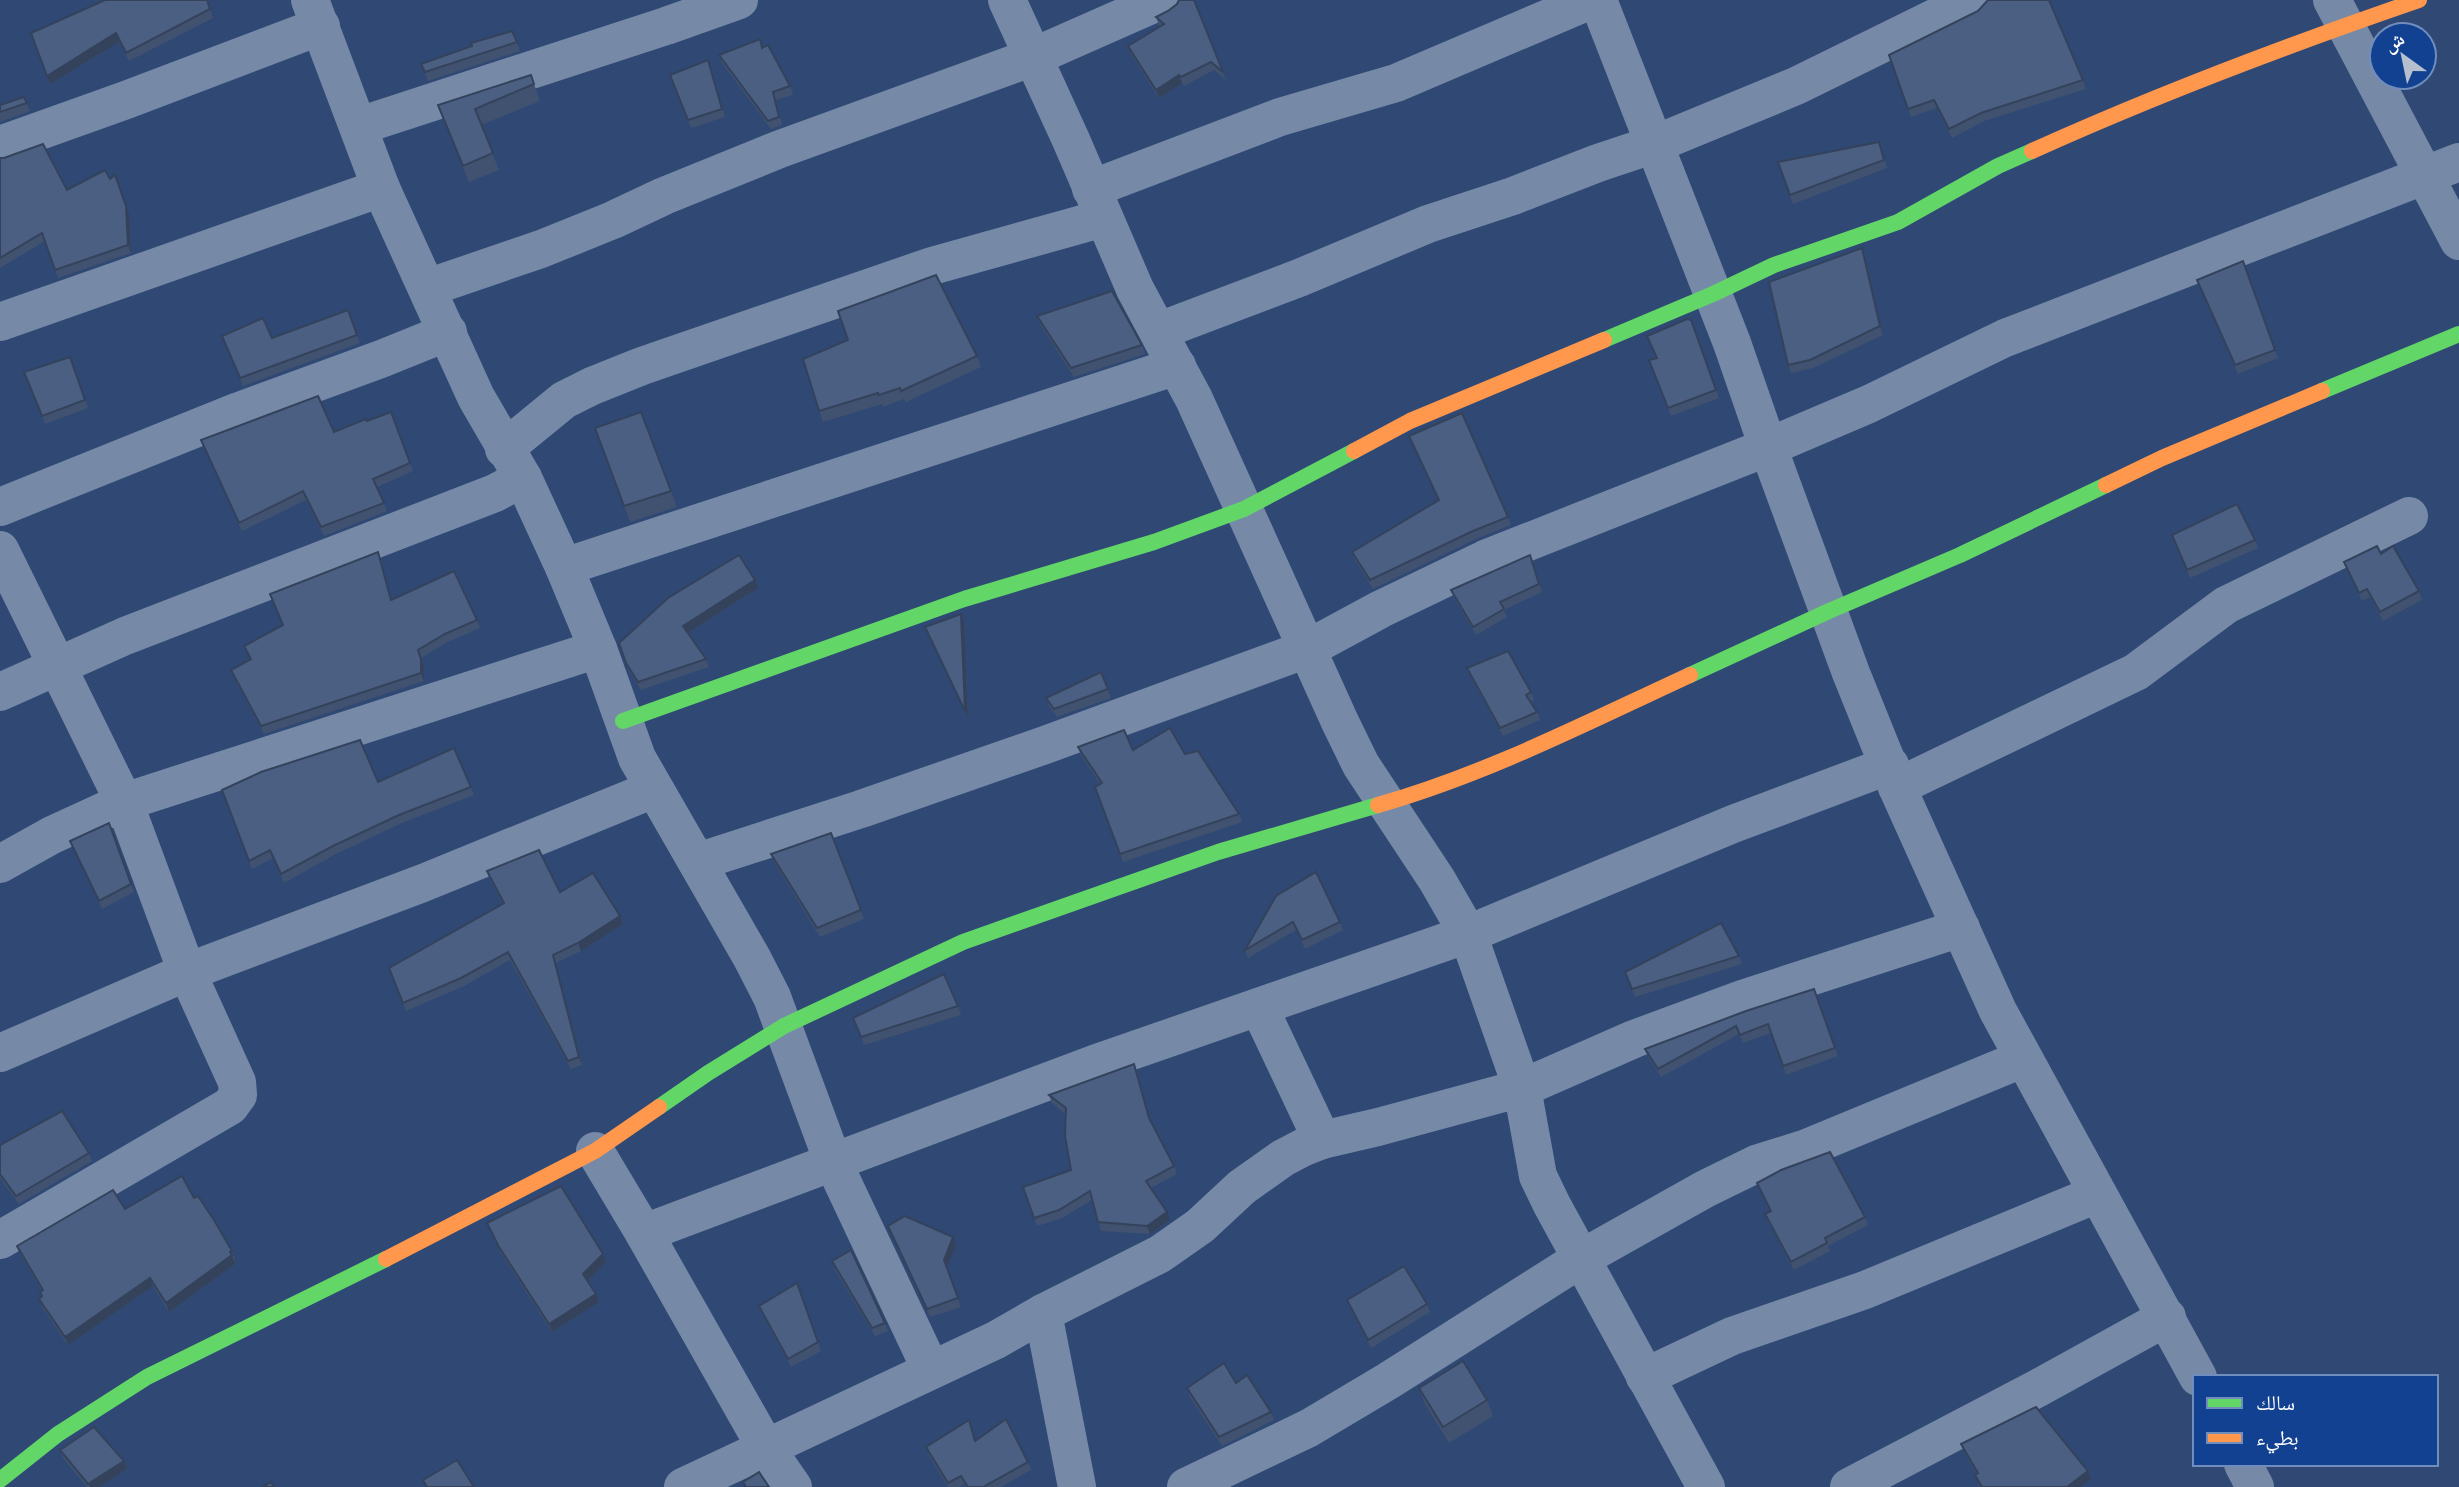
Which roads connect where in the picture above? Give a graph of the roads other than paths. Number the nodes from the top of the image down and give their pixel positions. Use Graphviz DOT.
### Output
graph roads {
  1 [pos="739,0"];
  2 [pos="1007,0"];
  3 [pos="1163,0"];
  4 [pos="1591,0"];
  5 [pos="1598,0"];
  6 [pos="1971,0"];
  7 [pos="2419,0"];
  8 [pos="2339,12"];
  9 [pos="316,13"];
  10 [pos="1033,57"];
  11 [pos="359,126"];
  12 [pos="1655,144"];
  13 [pos="0,145"];
  14 [pos="2459,162"];
  15 [pos="2423,176"];
  16 [pos="381,188"];
  17 [pos="1098,203"];
  18 [pos="2459,242"];
  19 [pos="427,288"];
  20 [pos="1713,294"];
  21 [pos="0,322"];
  22 [pos="1159,331"];
  23 [pos="448,332"];
  24 [pos="2459,334"];
  25 [pos="1177,366"];
  26 [pos="1768,447"];
  27 [pos="514,464"];
  28 [pos="0,507"];
  29 [pos="1244,509"];
  30 [pos="2409,516"];
  31 [pos="0,550"];
  32 [pos="564,567"];
  33 [pos="1829,611"];
  34 [pos="598,649"];
  35 [pos="1307,649"];
  36 [pos="59,667"];
  37 [pos="0,692"];
  38 [pos="622,721"];
  39 [pos="1893,776"];
  40 [pos="654,789"];
  41 [pos="124,802"];
  42 [pos="1387,803"];
  43 [pos="697,862"];
  44 [pos="0,864"];
  45 [pos="1961,928"];
  46 [pos="1468,934"];
  47 [pos="187,972"];
  48 [pos="1259,1007"];
  49 [pos="783,1026"];
  50 [pos="0,1054"];
  51 [pos="2022,1059"];
  52 [pos="1522,1087"];
  53 [pos="1322,1140"];
  54 [pos="595,1151"];
  55 [pos="833,1162"];
  56 [pos="2098,1194"];
  57 [pos="644,1233"];
  58 [pos="0,1240"];
  59 [pos="1582,1258"];
  60 [pos="1043,1313"];
  61 [pos="2167,1317"];
  62 [pos="931,1370"];
  63 [pos="2197,1375"];
  64 [pos="1646,1377"];
  65 [pos="766,1448"];
  66 [pos="2245,1466"];
  67 [pos="0,1480"];
  68 [pos="683,1487"];
  69 [pos="793,1487"];
  70 [pos="1076,1487"];
  71 [pos="1186,1487"];
  72 [pos="1706,1487"];
  73 [pos="1849,1487"];
  74 [pos="2255,1487"];
  1 -- 11 [label="street"];
  2 -- 10 [label="street"];
  3 -- 10 [label="street"];
  4 -- 17 [label="street"];
  5 -- 12 [label="street"];
  6 -- 12 [label="street"];
  7 -- 8 [label="street"];
  8 -- 15 [label="street"];
  8 -- 20 [label="street"];
  9 -- 11 [label="street"];
  9 -- 13 [label="street"];
  10 -- 17 [label="street"];
  10 -- 19 [label="street"];
  11 -- 16 [label="street"];
  12 -- 20 [label="street"];
  12 -- 22 [label="street"];
  14 -- 15 [label="street"];
  15 -- 18 [label="street"];
  15 -- 26 [label="street"];
  16 -- 19 [label="street"];
  16 -- 21 [label="street"];
  17 -- 22 [label="street"];
  17 -- 27 [label="street"];
  19 -- 23 [label="street"];
  20 -- 26 [label="street"];
  20 -- 29 [label="street"];
  22 -- 25 [label="street"];
  23 -- 27 [label="street"];
  23 -- 28 [label="street"];
  24 -- 33 [label="street"];
  25 -- 29 [label="street"];
  25 -- 32 [label="street"];
  26 -- 33 [label="street"];
  26 -- 35 [label="street"];
  27 -- 32 [label="street"];
  27 -- 36 [label="street"];
  29 -- 35 [label="street"];
  29 -- 38 [label="street"];
  30 -- 39 [label="street"];
  31 -- 36 [label="street"];
  32 -- 34 [label="street"];
  33 -- 39 [label="street"];
  33 -- 42 [label="street"];
  34 -- 38 [label="street"];
  34 -- 41 [label="street"];
  35 -- 42 [label="street"];
  35 -- 43 [label="street"];
  36 -- 37 [label="street"];
  36 -- 41 [label="street"];
  38 -- 40 [label="street"];
  39 -- 45 [label="street"];
  39 -- 46 [label="street"];
  40 -- 43 [label="street"];
  40 -- 47 [label="street"];
  41 -- 44 [label="street"];
  41 -- 47 [label="street"];
  42 -- 46 [label="street"];
  42 -- 49 [label="street"];
  43 -- 49 [label="street"];
  45 -- 51 [label="street"];
  45 -- 52 [label="street"];
  46 -- 48 [label="street"];
  46 -- 52 [label="street"];
  47 -- 50 [label="street"];
  47 -- 58 [label="street"];
  48 -- 53 [label="street"];
  48 -- 55 [label="street"];
  49 -- 54 [label="street"];
  49 -- 55 [label="street"];
  51 -- 56 [label="street"];
  51 -- 59 [label="street"];
  52 -- 53 [label="street"];
  52 -- 59 [label="street"];
  53 -- 60 [label="street"];
  54 -- 57 [label="street"];
  54 -- 67 [label="street"];
  55 -- 57 [label="street"];
  55 -- 62 [label="street"];
  56 -- 61 [label="street"];
  56 -- 64 [label="street"];
  57 -- 65 [label="street"];
  59 -- 64 [label="street"];
  59 -- 71 [label="street"];
  60 -- 62 [label="street"];
  60 -- 70 [label="street"];
  61 -- 63 [label="street"];
  61 -- 73 [label="street"];
  62 -- 65 [label="street"];
  64 -- 72 [label="street"];
  65 -- 68 [label="street"];
  65 -- 69 [label="street"];
  66 -- 74 [label="street"];
}
